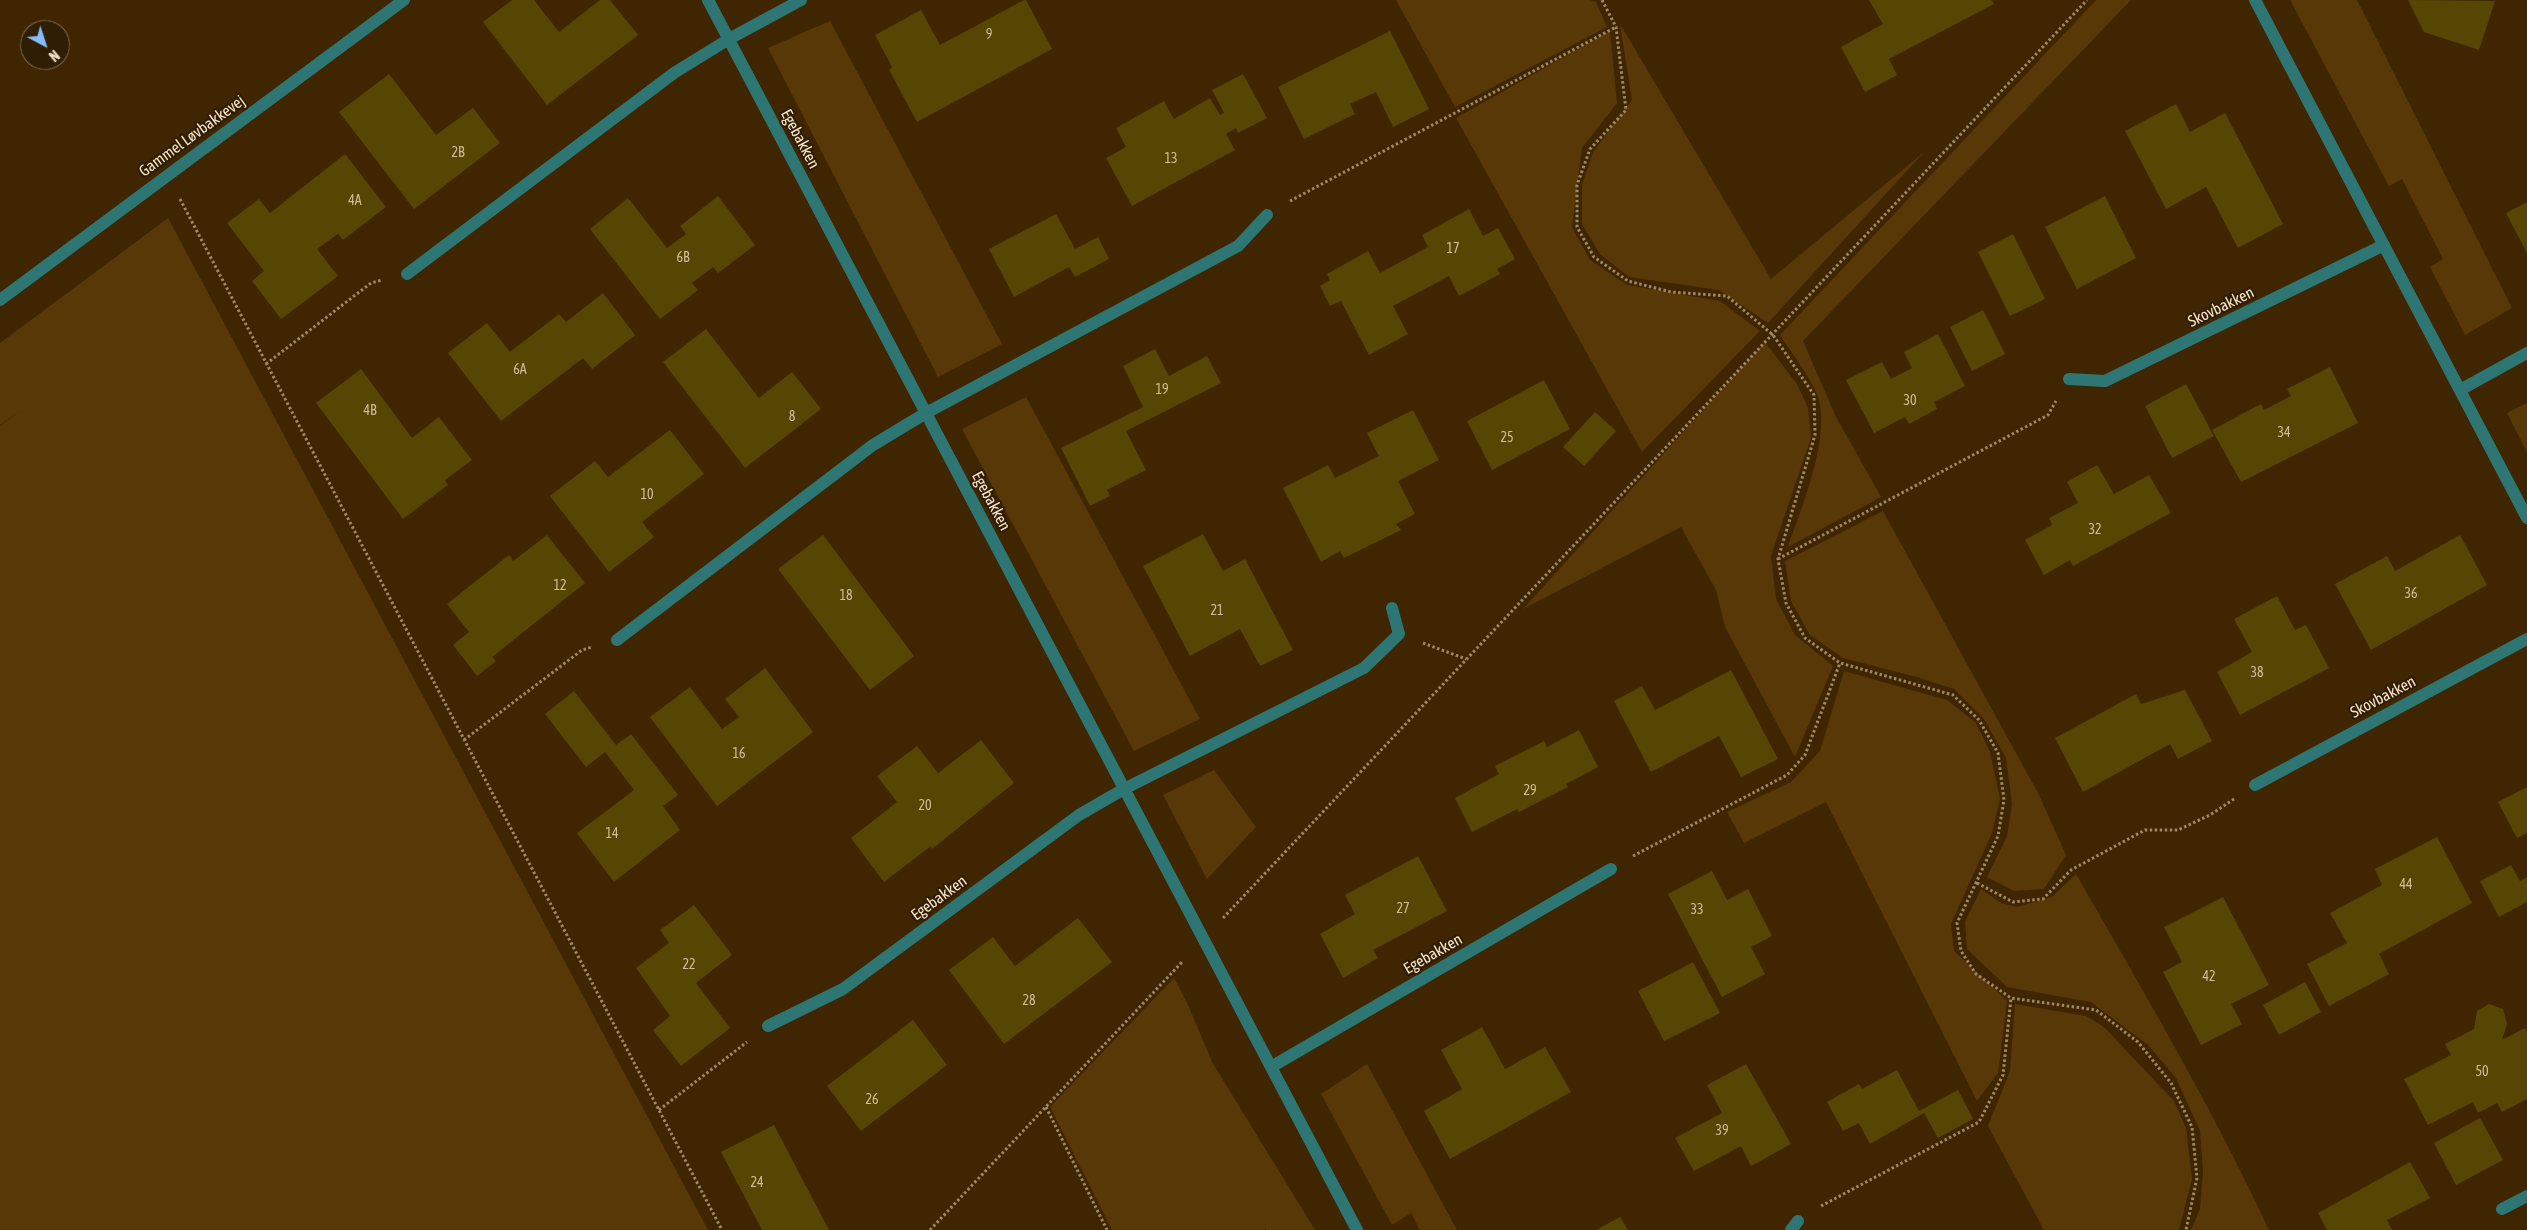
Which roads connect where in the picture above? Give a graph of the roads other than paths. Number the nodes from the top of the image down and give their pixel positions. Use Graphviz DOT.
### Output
graph roads {
  1 [pos="404,0"];
  2 [pos="708,0"];
  3 [pos="801,0"];
  4 [pos="2255,0"];
  5 [pos="729,38"];
  6 [pos="1267,214"];
  7 [pos="2384,245"];
  8 [pos="407,274"];
  9 [pos="0,300"];
  10 [pos="2527,353"];
  11 [pos="2069,379"];
  12 [pos="2460,390"];
  13 [pos="926,413"];
  14 [pos="2527,518"];
  15 [pos="1392,608"];
  16 [pos="2527,639"];
  17 [pos="617,640"];
  18 [pos="2255,785"];
  19 [pos="1124,789"];
  20 [pos="1611,869"];
  21 [pos="768,1026"];
  22 [pos="1271,1067"];
  23 [pos="2527,1196"];
  24 [pos="2502,1209"];
  25 [pos="1357,1230"];
  1 -- 9 [label="street, Gammel Løvbakkevej"];
  2 -- 5 [label="street, Egebakken"];
  3 -- 5 [label="street"];
  4 -- 7 [label="street"];
  5 -- 8 [label="street"];
  5 -- 13 [label="street, Egebakken"];
  6 -- 13 [label="street"];
  7 -- 11 [label="street, Skovbakken"];
  7 -- 12 [label="street"];
  10 -- 12 [label="street"];
  12 -- 14 [label="street"];
  13 -- 17 [label="street"];
  13 -- 19 [label="street, Egebakken"];
  15 -- 19 [label="street, Egebakken"];
  16 -- 18 [label="street, Skovbakken"];
  19 -- 21 [label="street, Egebakken"];
  19 -- 22 [label="street, Egebakken"];
  20 -- 22 [label="street, Egebakken"];
  22 -- 25 [label="street, Egebakken"];
  23 -- 24 [label="street"];
}
